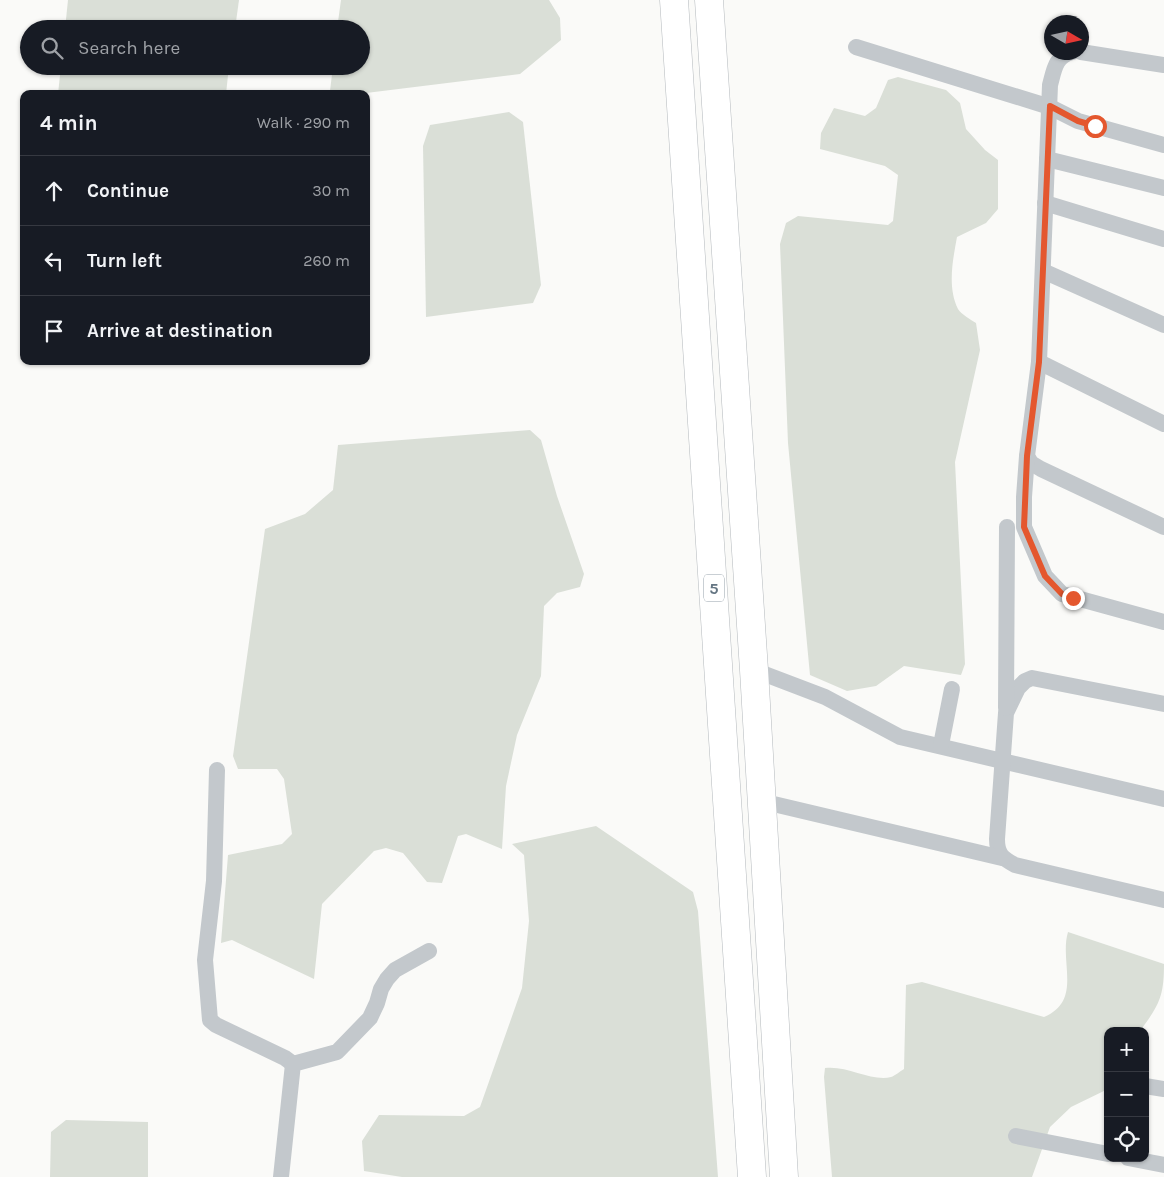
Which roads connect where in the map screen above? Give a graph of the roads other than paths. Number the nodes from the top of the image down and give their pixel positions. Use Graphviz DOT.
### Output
graph roads {
  1 [pos="674,0"];
  2 [pos="709,0"];
  3 [pos="856,47"];
  4 [pos="1089,53"];
  5 [pos="1058,60"];
  6 [pos="1164,65"];
  7 [pos="1050,106"];
  8 [pos="1164,145"];
  9 [pos="1047,159"];
  10 [pos="1164,188"];
  11 [pos="1045,203"];
  12 [pos="722,204"];
  13 [pos="688,205"];
  14 [pos="1164,239"];
  15 [pos="1043,271"];
  16 [pos="1164,325"];
  17 [pos="1039,362"];
  18 [pos="1164,424"];
  19 [pos="1027,456"];
  20 [pos="1007,527"];
  21 [pos="1164,528"];
  22 [pos="1164,622"];
  23 [pos="754,670"];
  24 [pos="952,689"];
  25 [pos="1164,704"];
  26 [pos="1006,713"];
  27 [pos="941,745"];
  28 [pos="1002,760"];
  29 [pos="217,770"];
  30 [pos="1164,799"];
  31 [pos="761,802"];
  32 [pos="1002,858"];
  33 [pos="1164,900"];
  34 [pos="429,951"];
  35 [pos="293,1064"];
  36 [pos="1149,1087"];
  37 [pos="1164,1089"];
  38 [pos="1016,1136"];
  39 [pos="1104,1153"];
  40 [pos="1149,1162"];
  41 [pos="1164,1165"];
  42 [pos="281,1177"];
  43 [pos="752,1177"];
  44 [pos="784,1177"];
  1 -- 13 [label="highway, 5"];
  2 -- 12 [label="highway, 5"];
  3 -- 7 [label="street"];
  4 -- 6 [label="street"];
  5 -- 7 [label="street"];
  7 -- 8 [label="street"];
  7 -- 9 [label="street"];
  9 -- 10 [label="street"];
  9 -- 11 [label="street"];
  11 -- 14 [label="street"];
  11 -- 15 [label="street"];
  12 -- 13 [label="highway"];
  12 -- 23 [label="highway, 5"];
  13 -- 43 [label="highway, 5"];
  15 -- 16 [label="street"];
  15 -- 17 [label="street"];
  17 -- 18 [label="street"];
  17 -- 19 [label="street"];
  19 -- 21 [label="street"];
  19 -- 22 [label="street"];
  20 -- 26 [label="street"];
  23 -- 27 [label="street"];
  23 -- 31 [label="highway, 5"];
  24 -- 27 [label="street"];
  25 -- 26 [label="street"];
  26 -- 28 [label="street"];
  27 -- 28 [label="street"];
  28 -- 30 [label="street"];
  28 -- 32 [label="street"];
  29 -- 35 [label="street"];
  31 -- 32 [label="street"];
  31 -- 44 [label="highway, 5"];
  32 -- 33 [label="street"];
  34 -- 35 [label="street"];
  35 -- 42 [label="street"];
  36 -- 37 [label="street"];
  38 -- 39 [label="street"];
  40 -- 41 [label="street"];
}
